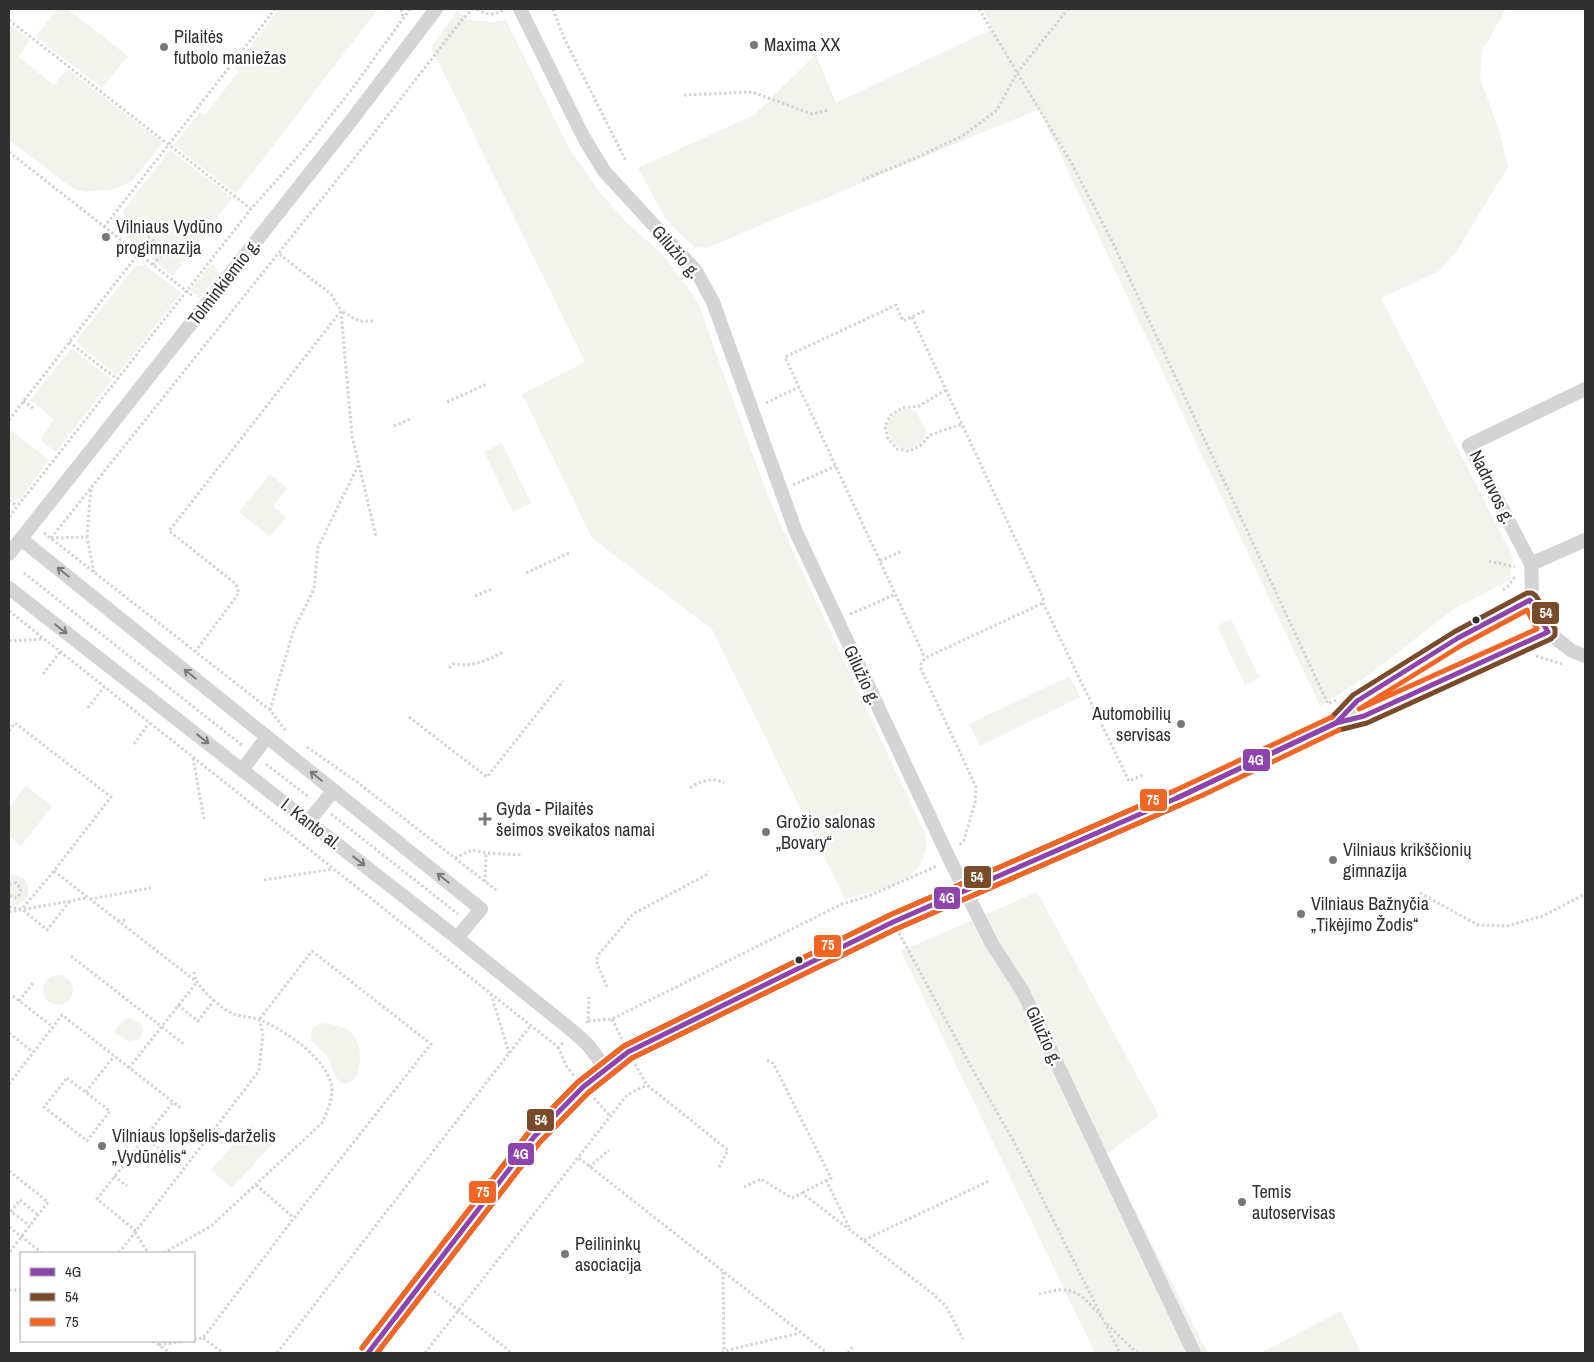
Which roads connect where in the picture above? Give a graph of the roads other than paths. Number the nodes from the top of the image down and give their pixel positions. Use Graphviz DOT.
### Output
graph roads {
  1 [pos="436,9"];
  2 [pos="520,9"];
  3 [pos="1585,389"];
  4 [pos="21,538"];
  5 [pos="1585,540"];
  6 [pos="9,554"];
  7 [pos="1530,564"];
  8 [pos="9,588"];
  9 [pos="1530,600"];
  10 [pos="1548,632"];
  11 [pos="1585,656"];
  12 [pos="1336,722"];
  13 [pos="267,737"];
  14 [pos="242,770"];
  15 [pos="334,790"];
  16 [pos="308,822"];
  17 [pos="965,891"];
  18 [pos="458,938"];
  19 [pos="606,1069"];
  20 [pos="368,1353"];
  21 [pos="1194,1353"];
  1 -- 4 [label="street, Tolminkiemio g."];
  2 -- 17 [label="street, Gilužio g."];
  3 -- 7 [label="street, Nadruvos g."];
  4 -- 6 [label="street, Tolminkiemio g."];
  13 -- 4 [label="street, one-way"];
  5 -- 7 [label="street"];
  7 -- 9 [label="street"];
  8 -- 14 [label="street, I. Kanto al., one-way"];
  9 -- 10 [label="street"];
  9 -- 12 [label="street"];
  10 -- 11 [label="street"];
  10 -- 12 [label="street"];
  12 -- 17 [label="street"];
  13 -- 14 [label="street"];
  15 -- 13 [label="street, one-way"];
  14 -- 16 [label="street, I. Kanto al."];
  15 -- 16 [label="street"];
  18 -- 15 [label="street, one-way"];
  16 -- 18 [label="street, I. Kanto al., one-way"];
  17 -- 19 [label="street"];
  17 -- 21 [label="street, Gilužio g."];
  18 -- 19 [label="street, I. Kanto al."];
  19 -- 20 [label="street"];
}
